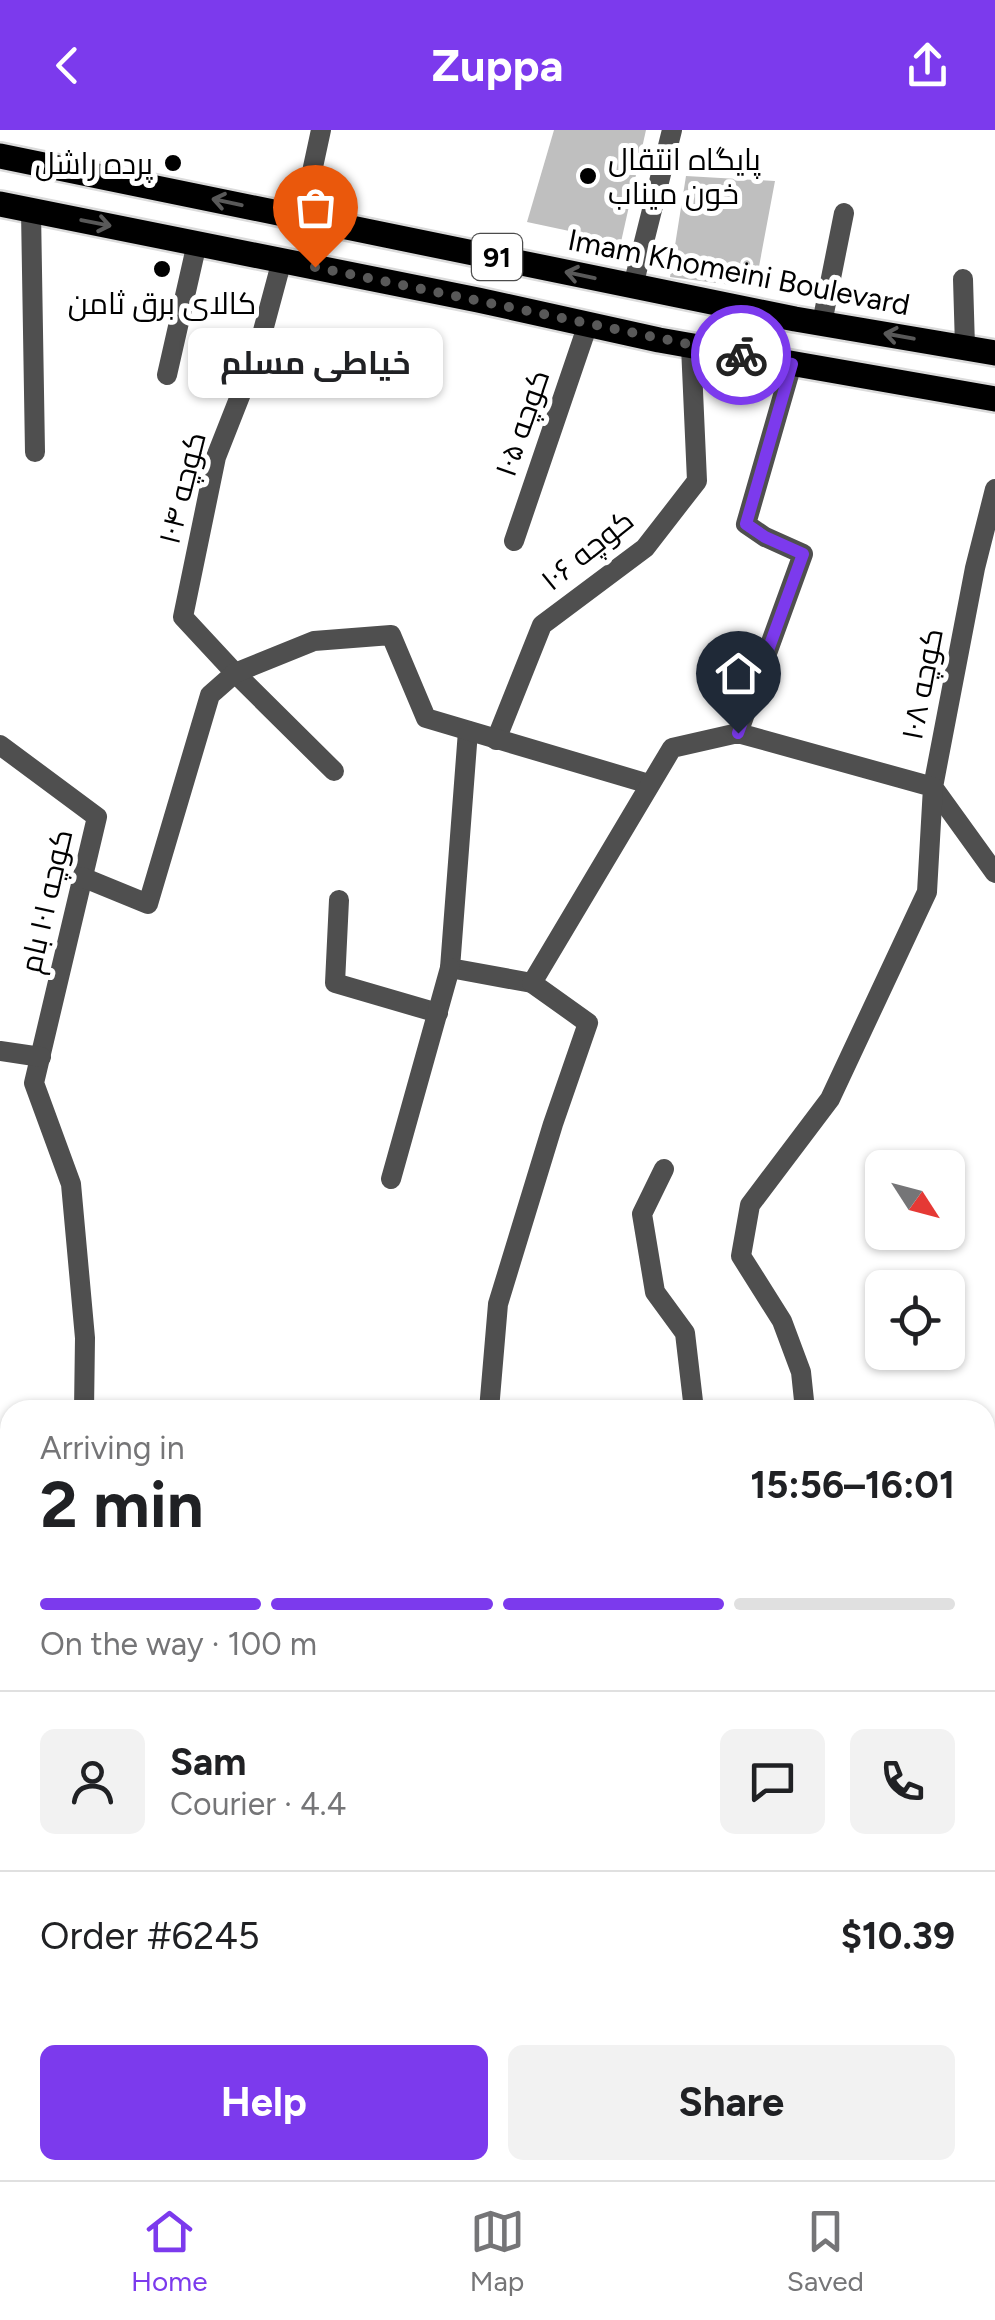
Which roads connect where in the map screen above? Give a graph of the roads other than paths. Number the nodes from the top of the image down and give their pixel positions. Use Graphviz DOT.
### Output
graph roads {
  1 [pos="321,130"];
  2 [pos="672,130"];
  3 [pos="0,156"];
  4 [pos="0,204"];
  5 [pos="31,211"];
  6 [pos="844,213"];
  7 [pos="302,218"];
  8 [pos="197,244"];
  9 [pos="282,260"];
  10 [pos="963,279"];
  11 [pos="633,286"];
  12 [pos="822,323"];
  13 [pos="588,324"];
  14 [pos="691,346"];
  15 [pos="964,348"];
  16 [pos="995,353"];
  17 [pos="792,364"];
  18 [pos="167,376"];
  19 [pos="995,399"];
  20 [pos="35,452"];
  21 [pos="995,490"];
  22 [pos="991,518"];
  23 [pos="514,541"];
  24 [pos="235,673"];
  25 [pos="468,731"];
  26 [pos="738,733"];
  27 [pos="496,740"];
  28 [pos="0,745"];
  29 [pos="334,771"];
  30 [pos="649,784"];
  31 [pos="932,787"];
  32 [pos="995,873"];
  33 [pos="82,877"];
  34 [pos="339,900"];
  35 [pos="450,968"];
  36 [pos="532,982"];
  37 [pos="438,1013"];
  38 [pos="0,1051"];
  39 [pos="40,1057"];
  40 [pos="664,1169"];
  41 [pos="391,1179"];
  42 [pos="84,1400"];
  43 [pos="490,1400"];
  44 [pos="693,1400"];
  45 [pos="804,1400"];
  1 -- 7 [label="street"];
  2 -- 11 [label="street"];
  7 -- 3 [label="main road, Imam Khomeini Boulevard / 91, one-way"];
  4 -- 5 [label="main road, 91"];
  5 -- 8 [label="main road, 91, one-way"];
  5 -- 20 [label="street"];
  6 -- 12 [label="street"];
  11 -- 7 [label="main road, Imam Khomeini Boulevard / 91, one-way"];
  8 -- 9 [label="main road, 91"];
  8 -- 18 [label="street"];
  9 -- 13 [label="main road, 91"];
  9 -- 24 [label="street, کوچه ۱۰۴"];
  10 -- 15 [label="street"];
  11 -- 12 [label="main road, Imam Khomeini Boulevard / 91"];
  15 -- 12 [label="main road, Imam Khomeini Boulevard / 91, one-way"];
  13 -- 14 [label="main road, 91"];
  13 -- 23 [label="street, کوچه ۱۰۵"];
  14 -- 17 [label="main road, 91"];
  14 -- 27 [label="street, کوچه ۱۰۶"];
  15 -- 16 [label="main road, Imam Khomeini Boulevard / 91"];
  17 -- 19 [label="main road, 91"];
  17 -- 26 [label="street"];
  21 -- 22 [label="street, کوچه ۱۰۸"];
  22 -- 31 [label="street, کوچه ۱۰۸"];
  24 -- 25 [label="street"];
  24 -- 29 [label="street"];
  24 -- 33 [label="street"];
  25 -- 27 [label="street"];
  25 -- 35 [label="street"];
  26 -- 30 [label="street"];
  26 -- 31 [label="street"];
  27 -- 30 [label="street"];
  28 -- 33 [label="street, کوچه ۱۰۱ بام"];
  30 -- 36 [label="street"];
  31 -- 32 [label="street, کوچه ۱۰۸"];
  31 -- 45 [label="street"];
  33 -- 39 [label="street, کوچه ۱۰۱ بام"];
  34 -- 37 [label="street"];
  35 -- 36 [label="street"];
  35 -- 37 [label="street"];
  36 -- 43 [label="street"];
  37 -- 41 [label="street"];
  38 -- 39 [label="street"];
  39 -- 42 [label="street, کوچه ۱۰۱ بام"];
  40 -- 44 [label="street"];
}
